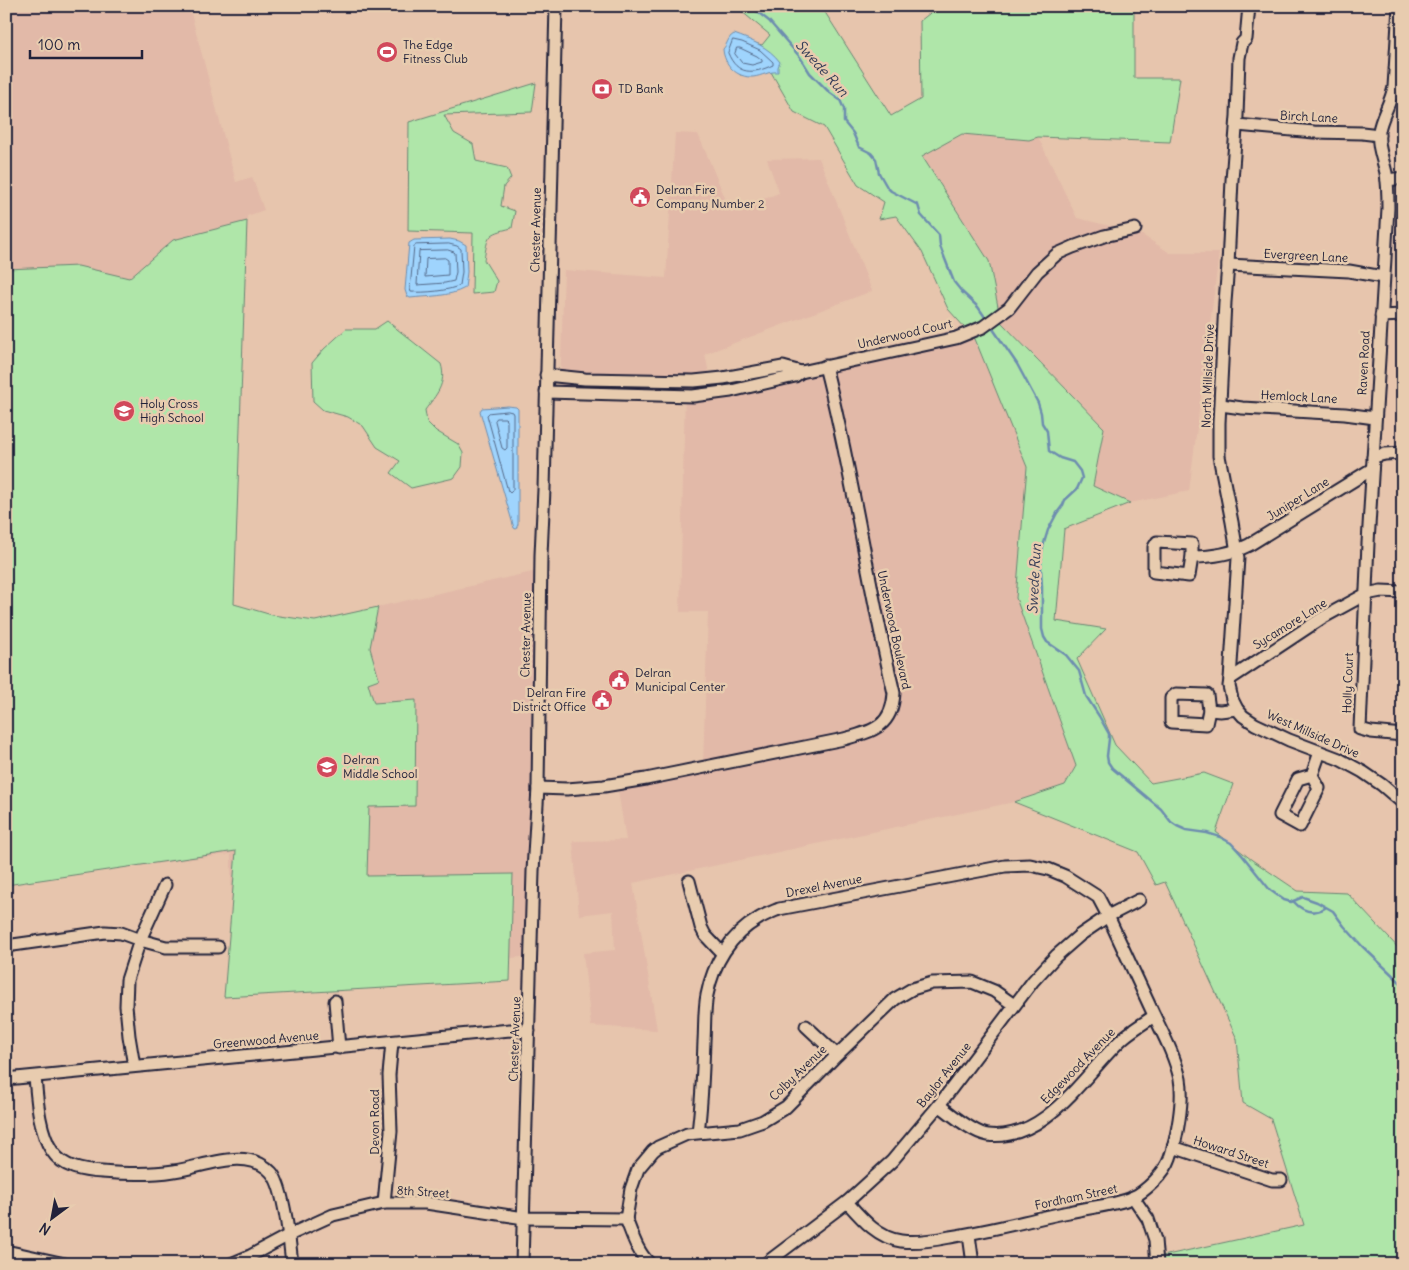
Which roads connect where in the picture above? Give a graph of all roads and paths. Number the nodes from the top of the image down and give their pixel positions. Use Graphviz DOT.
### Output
graph roads {
  1 [pos="556,6"];
  2 [pos="1242,6"];
  3 [pos="1248,6"];
  4 [pos="1399,6"];
  5 [pos="1242,43"];
  6 [pos="1237,125"];
  7 [pos="1379,135"];
  8 [pos="1403,178"];
  9 [pos="1387,180"];
  10 [pos="1136,229"];
  11 [pos="1228,265"];
  12 [pos="1383,277"];
  13 [pos="1403,315"];
  14 [pos="1380,316"];
  15 [pos="825,366"];
  16 [pos="801,372"];
  17 [pos="546,375"];
  18 [pos="546,392"];
  19 [pos="1221,405"];
  20 [pos="1375,418"];
  21 [pos="1403,453"];
  22 [pos="1373,457"];
  23 [pos="1372,469"];
  24 [pos="1237,550"];
  25 [pos="1192,557"];
  26 [pos="1403,592"];
  27 [pos="1366,594"];
  28 [pos="1230,678"];
  29 [pos="1237,709"];
  30 [pos="1209,710"];
  31 [pos="1403,736"];
  32 [pos="1320,752"];
  33 [pos="1312,775"];
  34 [pos="538,788"];
  35 [pos="1403,803"];
  36 [pos="690,881"];
  37 [pos="165,885"];
  38 [pos="1139,900"];
  39 [pos="1108,916"];
  40 [pos="140,940"];
  41 [pos="6,946"];
  42 [pos="218,947"];
  43 [pos="722,953"];
  44 [pos="335,1001"];
  45 [pos="1014,1005"];
  46 [pos="1154,1016"];
  47 [pos="806,1026"];
  48 [pos="529,1031"];
  49 [pos="392,1042"];
  50 [pos="339,1048"];
  51 [pos="837,1055"];
  52 [pos="134,1066"];
  53 [pos="35,1077"];
  54 [pos="6,1079"];
  55 [pos="939,1105"];
  56 [pos="698,1132"];
  57 [pos="1173,1147"];
  58 [pos="1281,1180"];
  59 [pos="1133,1197"];
  60 [pos="847,1202"];
  61 [pos="384,1203"];
  62 [pos="524,1218"];
  63 [pos="626,1219"];
  64 [pos="289,1235"];
  65 [pos="969,1235"];
  66 [pos="6,1252"];
  67 [pos="65,1264"];
  68 [pos="231,1264"];
  69 [pos="292,1264"];
  70 [pos="522,1264"];
  71 [pos="650,1264"];
  72 [pos="765,1264"];
  73 [pos="972,1264"];
  74 [pos="1157,1264"];
  1 -- 17 [label="street, Chester Avenue"];
  2 -- 5 [label="street, North Millside Drive"];
  3 -- 5 [label="street, North Millside Drive"];
  4 -- 7 [label="street"];
  5 -- 6 [label="street, North Millside Drive"];
  6 -- 7 [label="street, Birch Lane"];
  6 -- 11 [label="street, North Millside Drive"];
  7 -- 9 [label="street, Raven Road"];
  8 -- 9 [label="street"];
  9 -- 12 [label="street, Raven Road"];
  10 -- 15 [label="street, Underwood Court"];
  11 -- 12 [label="street, Evergreen Lane"];
  11 -- 19 [label="street, North Millside Drive"];
  12 -- 14 [label="street, Raven Road"];
  13 -- 14 [label="street"];
  14 -- 20 [label="street, Raven Road"];
  15 -- 16 [label="street"];
  15 -- 34 [label="street, Underwood Boulevard"];
  16 -- 17 [label="street"];
  16 -- 18 [label="street"];
  17 -- 18 [label="street, Chester Avenue"];
  18 -- 34 [label="street, Chester Avenue"];
  19 -- 20 [label="street, Hemlock Lane"];
  19 -- 24 [label="street, North Millside Drive"];
  20 -- 22 [label="street, Raven Road"];
  21 -- 22 [label="street"];
  22 -- 23 [label="street, Raven Road"];
  23 -- 24 [label="street, Juniper Lane"];
  23 -- 27 [label="street, Raven Road"];
  24 -- 25 [label="street, Juniper Lane"];
  24 -- 28 [label="street, North Millside Drive"];
  26 -- 27 [label="street"];
  27 -- 28 [label="street, Sycamore Lane"];
  27 -- 31 [label="street, Holly Court"];
  28 -- 29 [label="street, North Millside Drive"];
  29 -- 30 [label="street"];
  29 -- 32 [label="street, West Millside Drive"];
  32 -- 33 [label="street"];
  32 -- 35 [label="street, West Millside Drive"];
  34 -- 48 [label="street, Chester Avenue"];
  36 -- 43 [label="street"];
  37 -- 40 [label="street"];
  38 -- 39 [label="street, Baylor Avenue"];
  39 -- 43 [label="street, Drexel Avenue"];
  39 -- 45 [label="street, Baylor Avenue"];
  39 -- 46 [label="street, Fordham Street"];
  40 -- 41 [label="street"];
  40 -- 42 [label="street"];
  40 -- 52 [label="street"];
  43 -- 56 [label="street, Drexel Avenue"];
  44 -- 50 [label="street"];
  45 -- 51 [label="street, Colby Avenue"];
  45 -- 55 [label="street, Baylor Avenue"];
  46 -- 55 [label="street, Edgewood Avenue"];
  46 -- 57 [label="street, Fordham Street"];
  47 -- 51 [label="street"];
  48 -- 49 [label="street, Greenwood Avenue"];
  48 -- 62 [label="street, Chester Avenue"];
  49 -- 50 [label="street, Greenwood Avenue"];
  49 -- 61 [label="street, Devon Road"];
  50 -- 52 [label="street, Greenwood Avenue"];
  51 -- 56 [label="street, Colby Avenue"];
  52 -- 53 [label="street, Greenwood Avenue"];
  53 -- 54 [label="street, Greenwood Avenue"];
  53 -- 64 [label="street"];
  55 -- 60 [label="street, Baylor Avenue"];
  56 -- 63 [label="street, Colby Avenue"];
  57 -- 58 [label="street, Howard Street"];
  57 -- 59 [label="street, Fordham Street"];
  59 -- 65 [label="street, Fordham Street"];
  59 -- 74 [label="street"];
  60 -- 65 [label="street, Fordham Street"];
  60 -- 72 [label="street, Baylor Avenue"];
  61 -- 62 [label="street, 8th Street"];
  61 -- 64 [label="street, 8th Street"];
  62 -- 63 [label="street, 8th Street"];
  62 -- 70 [label="street, Chester Avenue"];
  63 -- 71 [label="street"];
  64 -- 68 [label="street, 8th Street"];
  64 -- 69 [label="street"];
  65 -- 73 [label="street"];
  66 -- 67 [label="street"];
}
